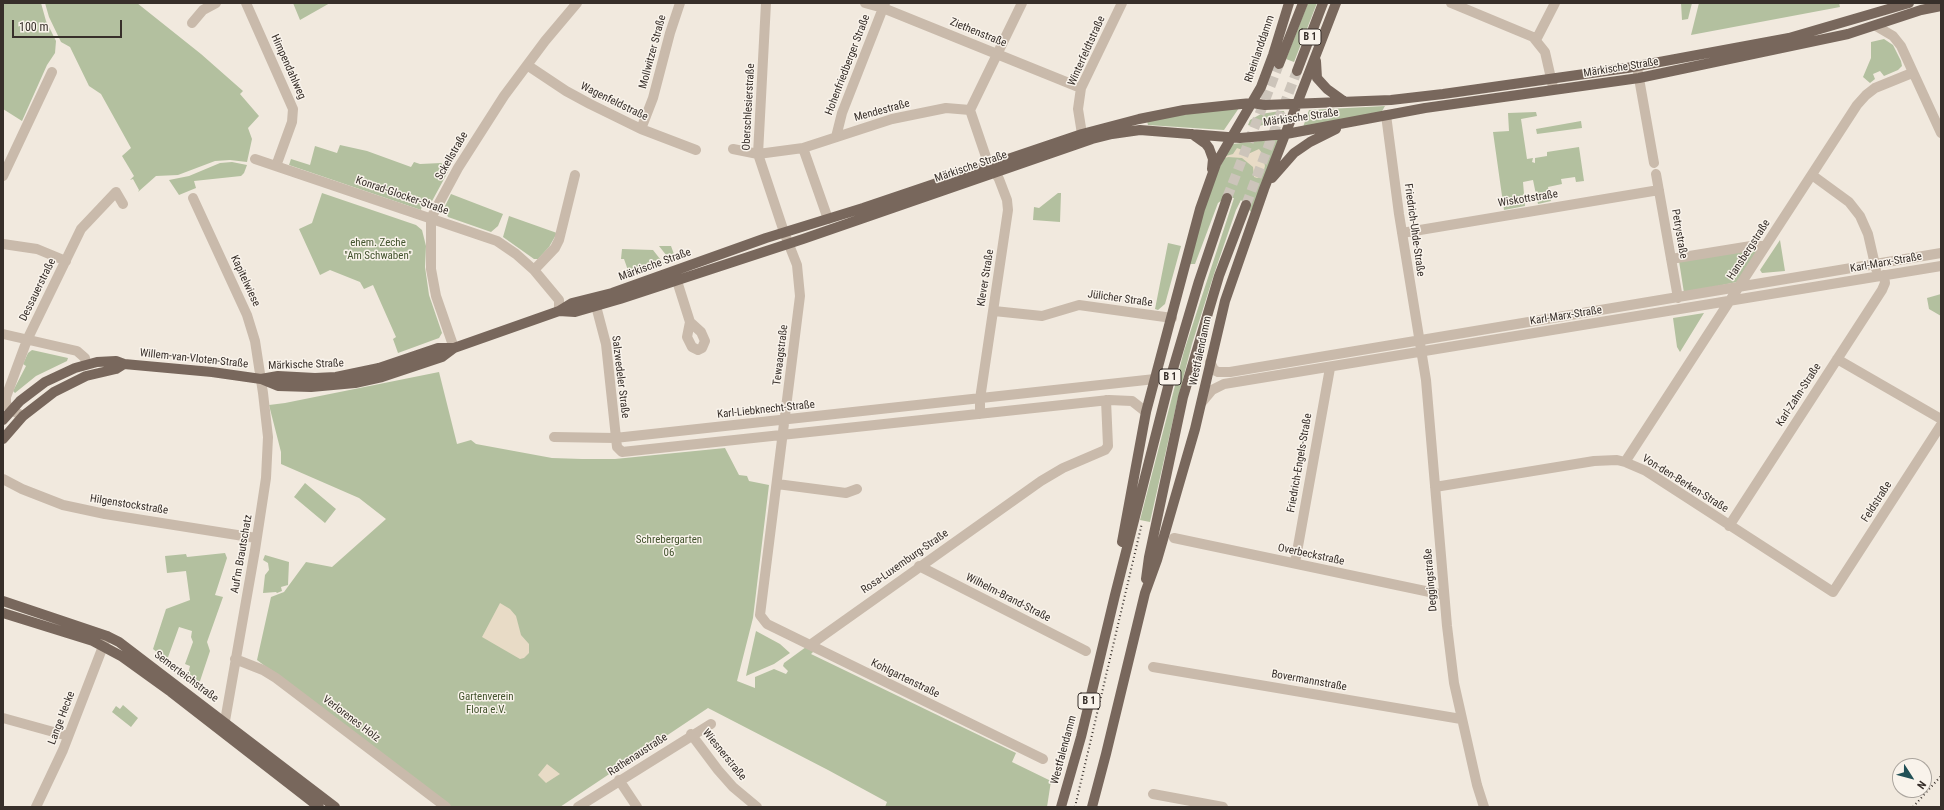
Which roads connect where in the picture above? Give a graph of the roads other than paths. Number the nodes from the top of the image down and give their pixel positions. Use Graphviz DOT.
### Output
graph roads {
  1 [pos="216,3"];
  2 [pos="246,3"];
  3 [pos="577,3"];
  4 [pos="680,3"];
  5 [pos="766,3"];
  6 [pos="865,3"];
  7 [pos="1022,3"];
  8 [pos="1122,3"];
  9 [pos="1289,3"];
  10 [pos="1303,3"];
  11 [pos="1323,3"];
  12 [pos="1336,3"];
  13 [pos="1451,3"];
  14 [pos="1555,3"];
  15 [pos="1909,3"];
  16 [pos="1938,5"];
  17 [pos="884,6"];
  18 [pos="192,23"];
  19 [pos="1876,26"];
  20 [pos="1536,40"];
  21 [pos="1320,45"];
  22 [pos="997,54"];
  23 [pos="527,64"];
  24 [pos="1279,64"];
  25 [pos="1637,67"];
  26 [pos="1297,71"];
  27 [pos="52,72"];
  28 [pos="1912,73"];
  29 [pos="1639,78"];
  30 [pos="1552,79"];
  31 [pos="1081,88"];
  32 [pos="1554,91"];
  33 [pos="1391,100"];
  34 [pos="1345,102"];
  35 [pos="1252,103"];
  36 [pos="1298,103"];
  37 [pos="970,110"];
  38 [pos="1386,116"];
  39 [pos="1350,123"];
  40 [pos="641,129"];
  41 [pos="1941,133"];
  42 [pos="1082,134"];
  43 [pos="1192,134"];
  44 [pos="1286,134"];
  45 [pos="836,137"];
  46 [pos="1231,137"];
  47 [pos="803,148"];
  48 [pos="733,149"];
  49 [pos="696,150"];
  50 [pos="758,154"];
  51 [pos="255,159"];
  52 [pos="1654,164"];
  53 [pos="276,166"];
  54 [pos="993,168"];
  55 [pos="1656,174"];
  56 [pos="575,175"];
  57 [pos="1812,175"];
  58 [pos="3,176"];
  59 [pos="1211,176"];
  60 [pos="1264,189"];
  61 [pos="1659,190"];
  62 [pos="193,198"];
  63 [pos="1227,198"];
  64 [pos="123,204"];
  65 [pos="1246,206"];
  66 [pos="431,218"];
  67 [pos="828,219"];
  68 [pos="784,232"];
  69 [pos="1402,233"];
  70 [pos="3,244"];
  71 [pos="789,244"];
  72 [pos="1765,246"];
  73 [pos="1941,253"];
  74 [pos="1671,259"];
  75 [pos="66,261"];
  76 [pos="1875,264"];
  77 [pos="1941,266"];
  78 [pos="534,270"];
  79 [pos="1881,276"];
  80 [pos="677,281"];
  81 [pos="1739,287"];
  82 [pos="1678,298"];
  83 [pos="1730,300"];
  84 [pos="596,306"];
  85 [pos="559,311"];
  86 [pos="994,311"];
  87 [pos="1172,318"];
  88 [pos="690,322"];
  89 [pos="3,334"];
  90 [pos="27,340"];
  91 [pos="1421,347"];
  92 [pos="454,348"];
  93 [pos="1837,359"];
  94 [pos="85,361"];
  95 [pos="1210,362"];
  96 [pos="124,364"];
  97 [pos="1330,368"];
  98 [pos="261,379"];
  99 [pos="1155,379"];
  100 [pos="1108,385"];
  101 [pos="58,390"];
  102 [pos="980,400"];
  103 [pos="1108,400"];
  104 [pos="1202,402"];
  105 [pos="11,410"];
  106 [pos="1146,412"];
  107 [pos="980,414"];
  108 [pos="23,416"];
  109 [pos="1941,419"];
  110 [pos="3,420"];
  111 [pos="786,420"];
  112 [pos="1941,425"];
  113 [pos="784,436"];
  114 [pos="554,437"];
  115 [pos="615,438"];
  116 [pos="3,439"];
  117 [pos="1625,462"];
  118 [pos="3,479"];
  119 [pos="777,484"];
  120 [pos="1435,487"];
  121 [pos="857,489"];
  122 [pos="1728,526"];
  123 [pos="256,538"];
  124 [pos="1174,538"];
  125 [pos="1124,558"];
  126 [pos="1295,563"];
  127 [pos="919,566"];
  128 [pos="1834,592"];
  129 [pos="1145,593"];
  130 [pos="1444,595"];
  131 [pos="3,601"];
  132 [pos="3,613"];
  133 [pos="760,615"];
  134 [pos="105,640"];
  135 [pos="810,645"];
  136 [pos="1086,650"];
  137 [pos="236,659"];
  138 [pos="1153,667"];
  139 [pos="3,718"];
  140 [pos="1461,719"];
  141 [pos="225,721"];
  142 [pos="711,724"];
  143 [pos="220,731"];
  144 [pos="691,734"];
  145 [pos="68,736"];
  146 [pos="1043,759"];
  147 [pos="620,780"];
  148 [pos="1153,794"];
  149 [pos="36,807"];
  150 [pos="319,807"];
  151 [pos="335,807"];
  152 [pos="446,807"];
  153 [pos="578,807"];
  154 [pos="637,807"];
  155 [pos="757,807"];
  156 [pos="1061,807"];
  157 [pos="1092,807"];
  158 [pos="1223,807"];
  159 [pos="1484,807"];
  1 -- 18 [label="street"];
  2 -- 53 [label="street, Himpendahlweg"];
  3 -- 23 [label="street, Sckellstraße"];
  4 -- 40 [label="street, Mollwitzer Straße"];
  5 -- 50 [label="street, Oberschlesierstraße"];
  6 -- 17 [label="street, Ziethenstraße"];
  7 -- 22 [label="street"];
  8 -- 31 [label="street, Winterfeldtstraße"];
  9 -- 35 [label="main road, Rheinlanddamm"];
  10 -- 24 [label="main road, B 1"];
  11 -- 26 [label="main road, B 1"];
  12 -- 21 [label="main road"];
  13 -- 20 [label="street"];
  14 -- 20 [label="street"];
  15 -- 25 [label="main road, Märkische Straße"];
  16 -- 19 [label="main road, Märkische Straße"];
  17 -- 22 [label="street, Ziethenstraße"];
  17 -- 45 [label="street, Hohenfriedberger Straße"];
  19 -- 28 [label="street"];
  19 -- 29 [label="main road, Märkische Straße"];
  20 -- 30 [label="street"];
  21 -- 34 [label="main road"];
  21 -- 36 [label="main road"];
  22 -- 31 [label="street, Ziethenstraße"];
  22 -- 37 [label="street"];
  23 -- 40 [label="street, Wagenfeldstraße"];
  23 -- 66 [label="street, Sckellstraße"];
  25 -- 29 [label="street"];
  25 -- 30 [label="main road, Märkische Straße"];
  27 -- 58 [label="street"];
  28 -- 41 [label="street"];
  28 -- 57 [label="street, Hansbergstraße"];
  29 -- 32 [label="main road, Märkische Straße"];
  29 -- 52 [label="street"];
  30 -- 32 [label="street"];
  30 -- 33 [label="main road, Märkische Straße"];
  31 -- 42 [label="street, Winterfeldtstraße"];
  32 -- 38 [label="main road, Märkische Straße"];
  33 -- 34 [label="main road, Märkische Straße"];
  33 -- 38 [label="main road"];
  34 -- 36 [label="main road, Märkische Straße"];
  35 -- 36 [label="main road, Märkische Straße"];
  35 -- 42 [label="main road, Märkische Straße"];
  35 -- 46 [label="main road, Rheinlanddamm"];
  36 -- 44 [label="main road, Westfalendamm"];
  37 -- 45 [label="street, Mendestraße"];
  37 -- 54 [label="street, Klever Straße"];
  38 -- 39 [label="main road, Märkische Straße"];
  38 -- 69 [label="street, Friedrich-Uhde-Straße"];
  39 -- 44 [label="main road, Märkische Straße"];
  39 -- 60 [label="main road"];
  40 -- 49 [label="street, Wagenfeldstraße"];
  42 -- 54 [label="main road, Märkische Straße"];
  43 -- 46 [label="main road, Märkische Straße"];
  43 -- 54 [label="main road, Märkische Straße"];
  43 -- 59 [label="main road"];
  44 -- 46 [label="main road, Märkische Straße"];
  44 -- 60 [label="main road, Westfalendamm"];
  45 -- 47 [label="street, Mendestraße"];
  46 -- 59 [label="main road, Westfalendamm"];
  47 -- 50 [label="street, Mendestraße"];
  47 -- 67 [label="street"];
  48 -- 50 [label="street, Mendestraße"];
  50 -- 68 [label="street, Oberschlesierstraße"];
  51 -- 53 [label="street, Konrad-Glocker-Straße"];
  53 -- 66 [label="street, Konrad-Glocker-Straße"];
  54 -- 67 [label="main road, Märkische Straße"];
  54 -- 71 [label="main road, Märkische Straße"];
  54 -- 86 [label="street, Klever Straße"];
  55 -- 61 [label="street, Petrystraße"];
  56 -- 78 [label="street"];
  57 -- 72 [label="street, Hansbergstraße"];
  57 -- 76 [label="street"];
  59 -- 87 [label="main road, Westfalendamm"];
  60 -- 95 [label="main road, Westfalendamm"];
  61 -- 69 [label="street, Wiskottstraße"];
  61 -- 74 [label="street, Petrystraße"];
  62 -- 98 [label="street, Kapitelwiese"];
  63 -- 125 [label="main road, Westfalendamm / B 1"];
  64 -- 75 [label="street, Dessauerstraße"];
  65 -- 129 [label="main road, Westfalendamm"];
  66 -- 78 [label="street, Konrad-Glocker-Straße"];
  66 -- 92 [label="street, Sckellstraße"];
  67 -- 68 [label="main road, Märkische Straße"];
  68 -- 71 [label="street, Tewaagstraße"];
  68 -- 85 [label="main road, Märkische Straße"];
  69 -- 91 [label="street, Friedrich-Uhde-Straße"];
  70 -- 75 [label="street"];
  71 -- 80 [label="main road, Märkische Straße"];
  71 -- 111 [label="street, Tewaagstraße"];
  72 -- 74 [label="street"];
  72 -- 81 [label="street, Hansbergstraße"];
  73 -- 76 [label="street, Karl-Marx-Straße"];
  74 -- 82 [label="street, Petrystraße"];
  75 -- 90 [label="street, Dessauerstraße"];
  76 -- 79 [label="street"];
  76 -- 81 [label="street, Karl-Marx-Straße"];
  77 -- 79 [label="street, Karl-Marx-Straße"];
  78 -- 85 [label="street, Konrad-Glocker-Straße"];
  79 -- 83 [label="street, Karl-Marx-Straße"];
  79 -- 93 [label="street, Karl-Zahn-Straße"];
  80 -- 84 [label="main road, Märkische Straße"];
  80 -- 88 [label="street, Märkische Straße"];
  81 -- 82 [label="street, Karl-Marx-Straße"];
  81 -- 83 [label="street, Hansbergstraße"];
  82 -- 91 [label="street, Karl-Marx-Straße"];
  83 -- 91 [label="street, Karl-Marx-Straße"];
  83 -- 117 [label="street, Hansbergstraße"];
  84 -- 85 [label="main road, Märkische Straße"];
  84 -- 115 [label="street, Salzwedeler Straße"];
  85 -- 92 [label="main road, Märkische Straße"];
  86 -- 87 [label="street, Jülicher Straße"];
  86 -- 102 [label="street, Klever Straße"];
  87 -- 99 [label="main road, Westfalendamm"];
  89 -- 90 [label="street"];
  90 -- 94 [label="street"];
  90 -- 105 [label="street, Dessauerstraße"];
  91 -- 95 [label="street, Karl-Marx-Straße"];
  91 -- 97 [label="street, Karl-Marx-Straße"];
  91 -- 120 [label="street, Deggingstraße"];
  92 -- 98 [label="main road, Märkische Straße"];
  93 -- 109 [label="street"];
  93 -- 122 [label="street, Karl-Zahn-Straße"];
  94 -- 96 [label="main road, Willem-van-Vloten-Straße"];
  94 -- 101 [label="main road"];
  94 -- 105 [label="main road, Willem-van-Vloten-Straße"];
  95 -- 104 [label="main road, Westfalendamm"];
  96 -- 98 [label="main road, Willem-van-Vloten-Straße"];
  96 -- 101 [label="main road, Willem-van-Vloten-Straße"];
  97 -- 104 [label="street, Karl-Marx-Straße"];
  97 -- 126 [label="street, Friedrich-Engels-Straße"];
  98 -- 123 [label="street, Auf'm Brautschatz"];
  99 -- 100 [label="street, Karl-Liebknecht-Straße"];
  99 -- 106 [label="main road, Westfalendamm"];
  100 -- 102 [label="street, Karl-Liebknecht-Straße"];
  100 -- 103 [label="street"];
  101 -- 108 [label="main road, Willem-van-Vloten-Straße"];
  102 -- 107 [label="street"];
  102 -- 111 [label="street, Karl-Liebknecht-Straße"];
  103 -- 106 [label="street"];
  103 -- 107 [label="street"];
  103 -- 127 [label="street, Rosa-Luxemburg-Straße"];
  104 -- 129 [label="main road, Westfalendamm"];
  105 -- 108 [label="street"];
  105 -- 110 [label="main road, Willem-van-Vloten-Straße"];
  106 -- 125 [label="main road, Westfalendamm"];
  107 -- 113 [label="street"];
  108 -- 116 [label="main road, Willem-van-Vloten-Straße"];
  111 -- 113 [label="street, Tewaagstraße"];
  111 -- 115 [label="street, Karl-Liebknecht-Straße"];
  112 -- 128 [label="street, Feldstraße"];
  113 -- 115 [label="street, Salzwedeler Straße"];
  113 -- 119 [label="street, Tewaagstraße"];
  114 -- 115 [label="street, Karl-Liebknecht-Straße"];
  117 -- 120 [label="street, Von-den-Berken-Straße"];
  117 -- 122 [label="street, Von-den-Berken-Straße"];
  118 -- 123 [label="street, Hilgenstockstraße"];
  119 -- 121 [label="street"];
  119 -- 133 [label="street, Tewaagstraße"];
  120 -- 130 [label="street, Deggingstraße"];
  122 -- 128 [label="street, Von-den-Berken-Straße"];
  123 -- 137 [label="street, Auf'm Brautschatz"];
  124 -- 126 [label="street, Overbeckstraße"];
  125 -- 156 [label="main road, Westfalendamm / B 1"];
  126 -- 130 [label="street, Overbeckstraße"];
  127 -- 135 [label="street, Rosa-Luxemburg-Straße"];
  127 -- 136 [label="street, Wilhelm-Brand-Straße"];
  129 -- 157 [label="main road, Westfalendamm"];
  130 -- 140 [label="street, Deggingstraße"];
  131 -- 134 [label="main road, Semerteichstraße"];
  132 -- 134 [label="main road, Semerteichstraße"];
  133 -- 135 [label="street, Kohlgartenstraße"];
  134 -- 141 [label="main road, Semerteichstraße"];
  134 -- 143 [label="main road, Semerteichstraße"];
  134 -- 145 [label="street, Lange Hecke"];
  135 -- 146 [label="street, Kohlgartenstraße"];
  137 -- 141 [label="street, Auf'm Brautschatz"];
  137 -- 152 [label="street, Verlorenes Holz"];
  138 -- 140 [label="street, Bovermannstraße"];
  139 -- 145 [label="street"];
  140 -- 159 [label="street, Deggingstraße"];
  141 -- 143 [label="street, Auf'm Brautschatz"];
  141 -- 151 [label="main road, Semerteichstraße"];
  142 -- 144 [label="street, Rathenaustraße"];
  143 -- 150 [label="main road, Semerteichstraße"];
  144 -- 147 [label="street, Rathenaustraße"];
  144 -- 155 [label="street, Wiesnerstraße"];
  145 -- 149 [label="street, Lange Hecke"];
  147 -- 153 [label="street, Rathenaustraße"];
  147 -- 154 [label="street"];
  148 -- 158 [label="street"];
}
